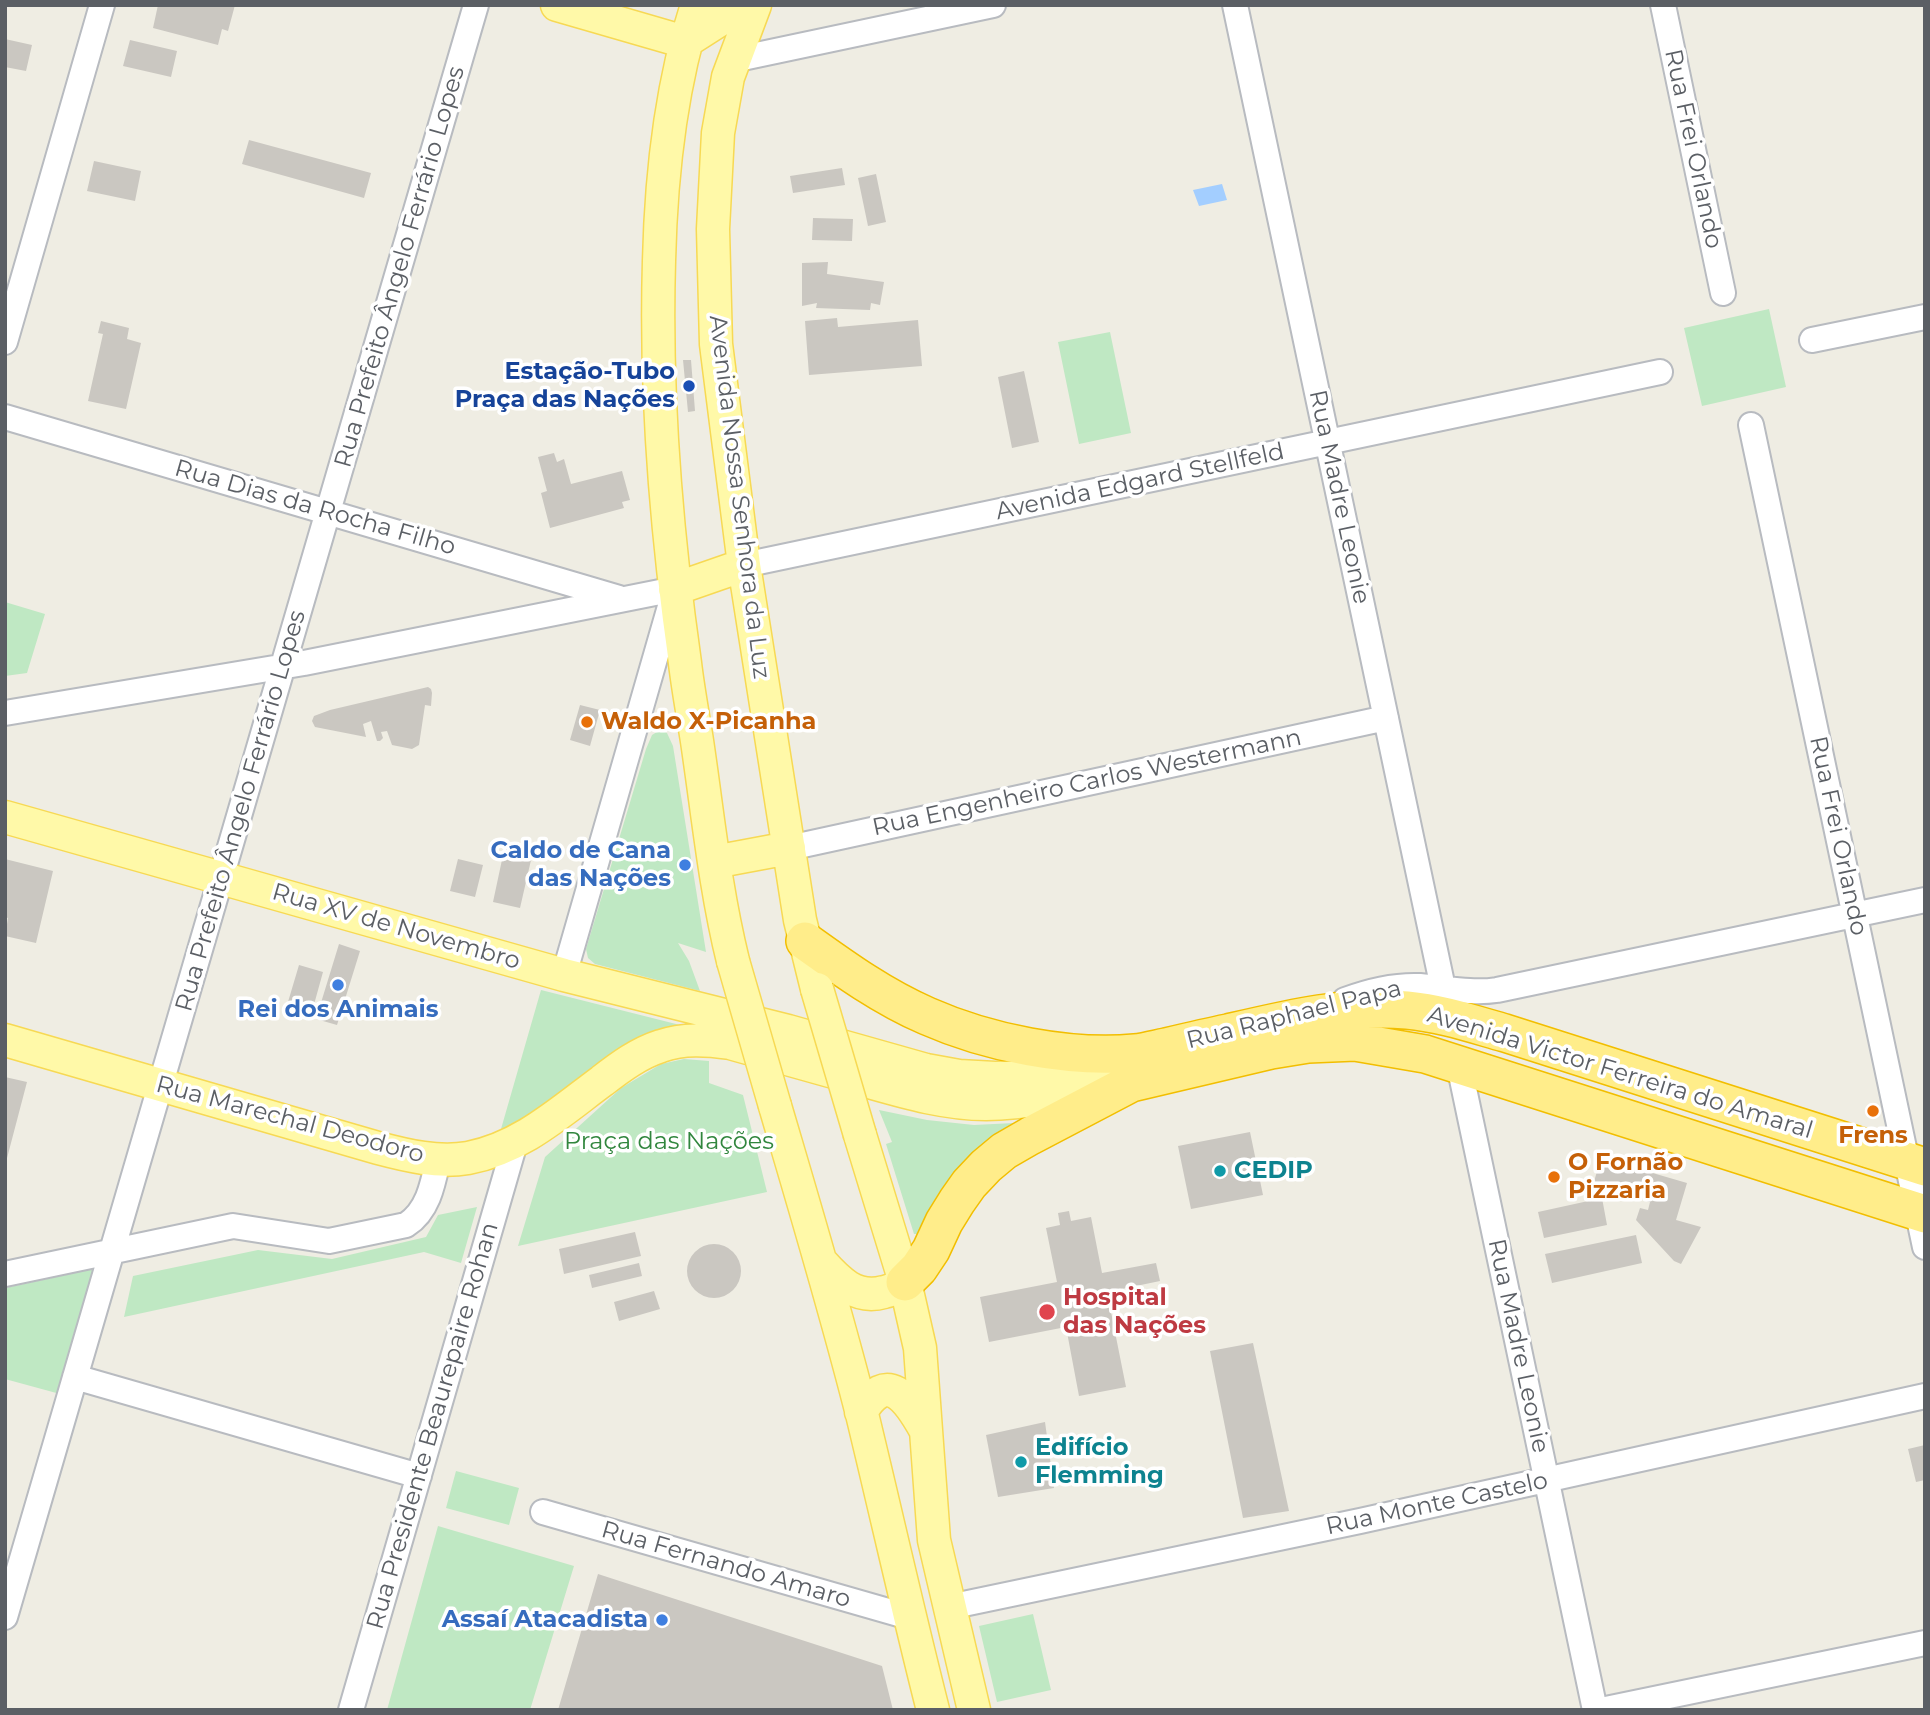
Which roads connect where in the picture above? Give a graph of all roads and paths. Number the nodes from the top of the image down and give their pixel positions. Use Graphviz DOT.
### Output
graph roads {
  1 [pos="102,5"];
  2 [pos="476,5"];
  3 [pos="557,5"];
  4 [pos="697,5"];
  5 [pos="743,5"];
  6 [pos="755,5"];
  7 [pos="993,5"];
  8 [pos="1236,5"];
  9 [pos="1663,5"];
  10 [pos="685,42"];
  11 [pos="733,60"];
  12 [pos="1723,293"];
  13 [pos="1925,317"];
  14 [pos="1812,340"];
  15 [pos="5,342"];
  16 [pos="1660,372"];
  17 [pos="5,417"];
  18 [pos="1751,425"];
  19 [pos="1328,443"];
  20 [pos="328,512"];
  21 [pos="744,565"];
  22 [pos="675,589"];
  23 [pos="624,599"];
  24 [pos="283,667"];
  25 [pos="5,713"];
  26 [pos="1386,718"];
  27 [pos="5,817"];
  28 [pos="789,848"];
  29 [pos="714,862"];
  30 [pos="221,878"];
  31 [pos="1925,900"];
  32 [pos="1855,915"];
  33 [pos="805,942"];
  34 [pos="564,975"];
  35 [pos="1443,988"];
  36 [pos="1497,990"];
  37 [pos="1311,1014"];
  38 [pos="788,1031"];
  39 [pos="1505,1033"];
  40 [pos="5,1040"];
  41 [pos="1335,1042"];
  42 [pos="798,1062"];
  43 [pos="1459,1065"];
  44 [pos="1133,1068"];
  45 [pos="161,1086"];
  46 [pos="516,1143"];
  47 [pos="438,1160"];
  48 [pos="1916,1165"];
  49 [pos="1922,1224"];
  50 [pos="112,1252"];
  51 [pos="821,1262"];
  52 [pos="5,1274"];
  53 [pos="905,1282"];
  54 [pos="75,1377"];
  55 [pos="1925,1396"];
  56 [pos="861,1412"];
  57 [pos="927,1433"];
  58 [pos="419,1476"];
  59 [pos="1547,1480"];
  60 [pos="543,1512"];
  61 [pos="949,1607"];
  62 [pos="5,1617"];
  63 [pos="909,1617"];
  64 [pos="1925,1643"];
  65 [pos="351,1710"];
  66 [pos="933,1710"];
  67 [pos="974,1710"];
  68 [pos="1595,1710"];
  69 [pos="1601,1710"];
  1 -- 15 [label="street"];
  2 -- 20 [label="street, Rua Prefeito Ângelo Ferrário Lopes"];
  3 -- 10 [label="main road"];
  4 -- 10 [label="main road"];
  5 -- 10 [label="main road"];
  6 -- 11 [label="main road, Avenida Nossa Senhora da Luz"];
  7 -- 11 [label="street"];
  8 -- 19 [label="street, Rua Madre Leonie"];
  9 -- 12 [label="street, Rua Frei Orlando"];
  10 -- 22 [label="main road"];
  11 -- 21 [label="main road, Avenida Nossa Senhora da Luz"];
  13 -- 14 [label="street"];
  16 -- 19 [label="street, Avenida Edgard Stellfeld"];
  17 -- 20 [label="street, Rua Dias da Rocha Filho"];
  18 -- 32 [label="street, Rua Frei Orlando"];
  19 -- 21 [label="street, Avenida Edgard Stellfeld"];
  19 -- 26 [label="street, Rua Madre Leonie"];
  20 -- 23 [label="street, Rua Dias da Rocha Filho"];
  20 -- 24 [label="street, Rua Prefeito Ângelo Ferrário Lopes"];
  21 -- 22 [label="main road"];
  21 -- 28 [label="main road, Avenida Nossa Senhora da Luz"];
  22 -- 23 [label="street"];
  22 -- 29 [label="main road"];
  22 -- 34 [label="street"];
  23 -- 24 [label="street"];
  24 -- 25 [label="street"];
  24 -- 30 [label="street, Rua Prefeito Ângelo Ferrário Lopes"];
  26 -- 28 [label="street, Rua Engenheiro Carlos Westermann"];
  26 -- 35 [label="street, Rua Madre Leonie"];
  27 -- 30 [label="main road, Rua XV de Novembro"];
  28 -- 29 [label="main road"];
  28 -- 33 [label="main road, Avenida Nossa Senhora da Luz"];
  29 -- 51 [label="main road, bridge"];
  30 -- 34 [label="main road, Rua XV de Novembro"];
  30 -- 45 [label="street, Rua Prefeito Ângelo Ferrário Lopes"];
  31 -- 32 [label="street, Rua Raphael Papa"];
  32 -- 36 [label="street, Rua Raphael Papa"];
  32 -- 48 [label="street, Rua Frei Orlando"];
  33 -- 44 [label="highway"];
  33 -- 53 [label="main road, Avenida Nossa Senhora da Luz, bridge"];
  34 -- 38 [label="main road, Rua XV de Novembro"];
  35 -- 36 [label="street, Rua Raphael Papa"];
  35 -- 37 [label="street, Rua Raphael Papa"];
  36 -- 39 [label="street"];
  37 -- 39 [label="highway, Avenida Victor Ferreira do Amaral"];
  37 -- 44 [label="highway, Rua Raphael Papa"];
  38 -- 44 [label="main road, Rua Raphael Papa"];
  39 -- 48 [label="highway, Avenida Victor Ferreira do Amaral"];
  40 -- 45 [label="main road, Rua Marechal Deodoro"];
  41 -- 43 [label="highway, Avenida Victor Ferreira do Amaral"];
  41 -- 44 [label="highway, Rua Raphael Papa"];
  42 -- 44 [label="main road, Rua Raphael Papa"];
  42 -- 46 [label="main road, Rua Marechal Deodoro"];
  43 -- 49 [label="highway, Avenida Victor Ferreira do Amaral"];
  43 -- 59 [label="street, Rua Madre Leonie"];
  44 -- 53 [label="highway"];
  45 -- 47 [label="main road, Rua Marechal Deodoro"];
  45 -- 50 [label="street, Rua Prefeito Ângelo Ferrário Lopes"];
  46 -- 47 [label="main road, Rua Marechal Deodoro"];
  46 -- 58 [label="street, Rua Presidente Beaurepaire Rohan"];
  47 -- 50 [label="street"];
  48 -- 49 [label="street, Rua Frei Orlando"];
  50 -- 52 [label="street"];
  50 -- 54 [label="street, Rua Prefeito Ângelo Ferrário Lopes"];
  51 -- 53 [label="main road"];
  51 -- 56 [label="main road"];
  53 -- 57 [label="main road, Avenida Nossa Senhora da Luz"];
  54 -- 58 [label="street"];
  54 -- 62 [label="street, Rua Prefeito Ângelo Ferrário Lopes"];
  55 -- 59 [label="street, Rua Monte Castelo"];
  56 -- 57 [label="main road"];
  56 -- 63 [label="main road"];
  57 -- 61 [label="main road, Avenida Nossa Senhora da Luz"];
  58 -- 65 [label="street, Rua Presidente Beaurepaire Rohan"];
  59 -- 61 [label="street, Rua Monte Castelo"];
  59 -- 68 [label="street, Rua Madre Leonie"];
  60 -- 63 [label="street, Rua Fernando Amaro"];
  61 -- 67 [label="main road, Avenida Nossa Senhora da Luz"];
  63 -- 66 [label="main road"];
  64 -- 69 [label="street"];
}
